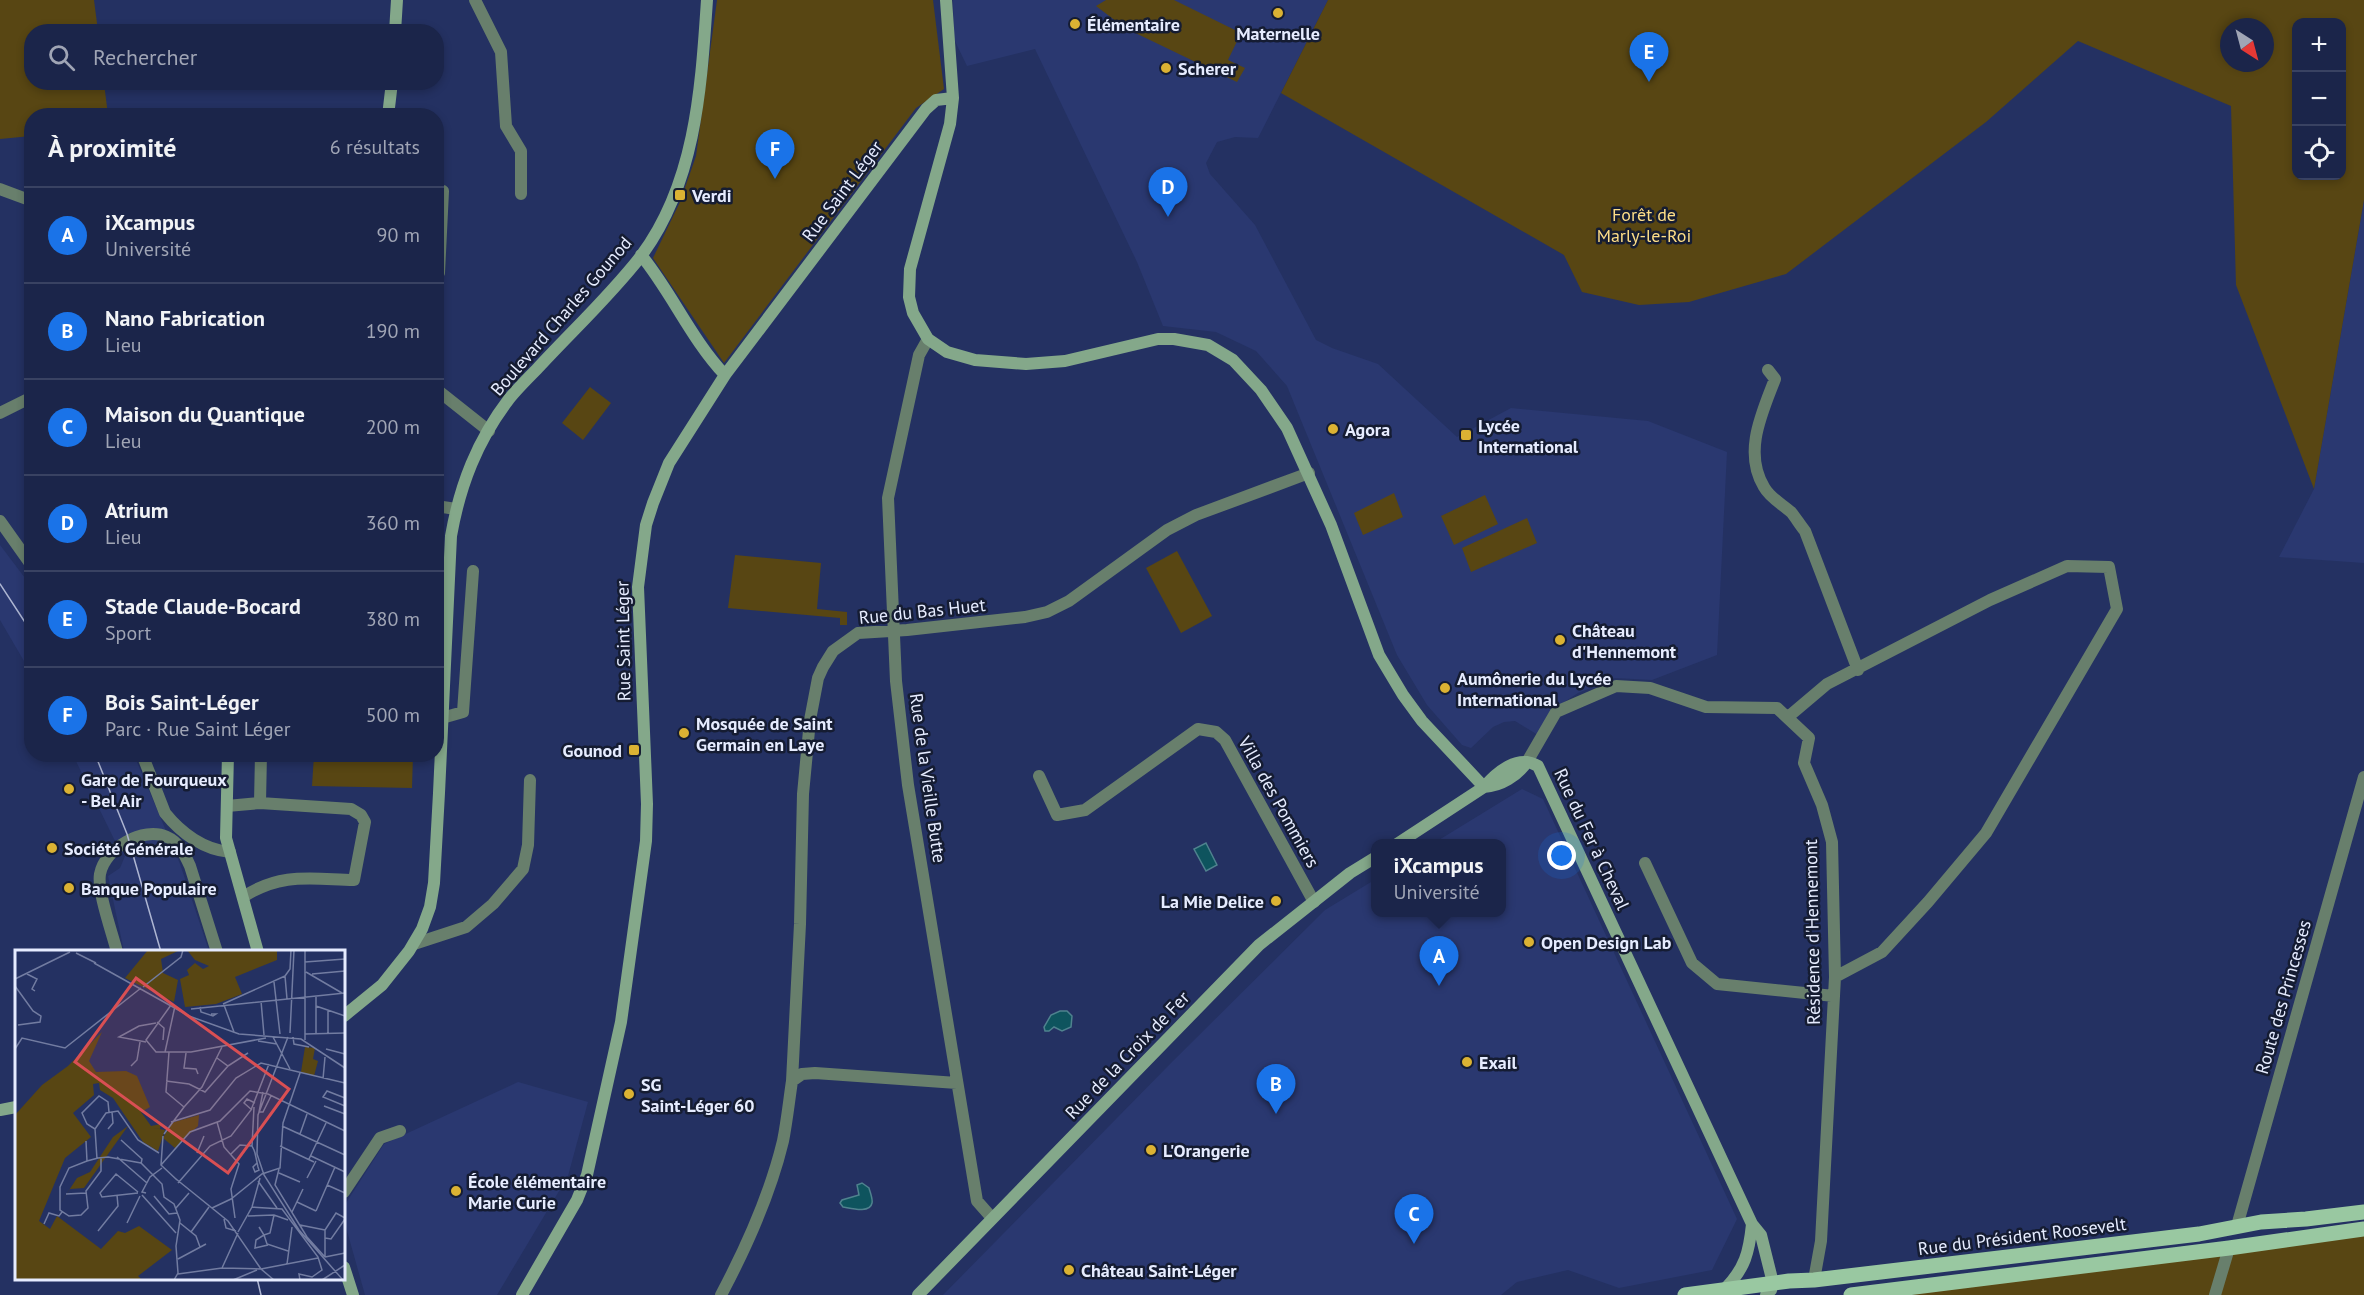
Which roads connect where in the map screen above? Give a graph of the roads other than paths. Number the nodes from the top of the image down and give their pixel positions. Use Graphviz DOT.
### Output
graph roads {
  1 [pos="397,0"];
  2 [pos="475,0"];
  3 [pos="707,0"];
  4 [pos="946,0"];
  5 [pos="396,24"];
  6 [pos="391,90"];
  7 [pos="953,98"];
  8 [pos="389,108"];
  9 [pos="0,189"];
  10 [pos="521,194"];
  11 [pos="24,198"];
  12 [pos="641,255"];
  13 [pos="928,339"];
  14 [pos="1768,370"];
  15 [pos="725,375"];
  16 [pos="444,395"];
  17 [pos="24,401"];
  18 [pos="0,413"];
  19 [pos="489,431"];
  20 [pos="1309,473"];
  21 [pos="444,507"];
  22 [pos="456,508"];
  23 [pos="0,520"];
  24 [pos="24,554"];
  25 [pos="473,571"];
  26 [pos="895,632"];
  27 [pos="1858,670"];
  28 [pos="444,678"];
  29 [pos="444,717"];
  30 [pos="1788,717"];
  31 [pos="144,762"];
  32 [pos="228,762"];
  33 [pos="261,762"];
  34 [pos="440,762"];
  35 [pos="1527,762"];
  36 [pos="1039,776"];
  37 [pos="2364,777"];
  38 [pos="530,780"];
  39 [pos="1484,788"];
  40 [pos="260,803"];
  41 [pos="227,806"];
  42 [pos="1402,839"];
  43 [pos="230,852"];
  44 [pos="1371,859"];
  45 [pos="1645,863"];
  46 [pos="243,897"];
  47 [pos="1314,902"];
  48 [pos="414,944"];
  49 [pos="117,950"];
  50 [pos="217,950"];
  51 [pos="258,950"];
  52 [pos="1835,977"];
  53 [pos="1834,996"];
  54 [pos="345,1015"];
  55 [pos="792,1081"];
  56 [pos="957,1083"];
  57 [pos="15,1107"];
  58 [pos="0,1110"];
  59 [pos="400,1131"];
  60 [pos="345,1191"];
  61 [pos="2364,1212"];
  62 [pos="992,1218"];
  63 [pos="1752,1224"];
  64 [pos="2236,1226"];
  65 [pos="2364,1229"];
  66 [pos="2229,1248"];
  67 [pos="345,1270"];
  68 [pos="1814,1280"];
  69 [pos="1725,1289"];
  70 [pos="1769,1289"];
  71 [pos="353,1295"];
  72 [pos="522,1295"];
  73 [pos="721,1295"];
  74 [pos="918,1295"];
  75 [pos="1685,1295"];
  76 [pos="1851,1295"];
  77 [pos="2215,1295"];
  1 -- 5 [label="street"];
  2 -- 10 [label="street"];
  3 -- 12 [label="street, Boulevard Charles Gounod"];
  4 -- 7 [label="street"];
  6 -- 8 [label="street"];
  7 -- 13 [label="street"];
  7 -- 15 [label="street, Rue Saint Léger"];
  9 -- 11 [label="street"];
  12 -- 15 [label="street"];
  12 -- 19 [label="street, Boulevard Charles Gounod"];
  13 -- 20 [label="street"];
  13 -- 26 [label="street, Rue de la Vieille Butte"];
  14 -- 27 [label="street"];
  15 -- 72 [label="street, Rue Saint Léger"];
  16 -- 19 [label="street"];
  17 -- 18 [label="street"];
  19 -- 22 [label="street, Boulevard Charles Gounod"];
  20 -- 26 [label="street, Rue du Bas Huet"];
  20 -- 39 [label="street"];
  21 -- 22 [label="street"];
  22 -- 28 [label="street, Boulevard Charles Gounod"];
  23 -- 24 [label="street"];
  25 -- 29 [label="street"];
  26 -- 55 [label="street, Rue du Bas Huet"];
  26 -- 56 [label="street, Rue de la Vieille Butte"];
  27 -- 30 [label="street"];
  27 -- 52 [label="street"];
  30 -- 35 [label="street, Résidence d'Hennemont"];
  30 -- 52 [label="street, Résidence d'Hennemont"];
  31 -- 43 [label="street"];
  32 -- 41 [label="street"];
  33 -- 40 [label="street"];
  34 -- 48 [label="street, Boulevard Charles Gounod"];
  35 -- 39 [label="street"];
  35 -- 63 [label="street, Rue du Fer à Cheval"];
  36 -- 47 [label="street, Villa des Pommiers"];
  37 -- 64 [label="street, Route des Princesses"];
  38 -- 48 [label="street"];
  39 -- 42 [label="street"];
  40 -- 41 [label="street"];
  40 -- 46 [label="street"];
  41 -- 43 [label="street"];
  43 -- 46 [label="street"];
  44 -- 47 [label="street, Rue de la Croix de Fer"];
  45 -- 53 [label="street"];
  46 -- 51 [label="street"];
  47 -- 62 [label="street, Rue de la Croix de Fer"];
  48 -- 54 [label="street, Boulevard Charles Gounod"];
  49 -- 50 [label="street"];
  52 -- 53 [label="street, Résidence d'Hennemont"];
  53 -- 68 [label="street, Résidence d'Hennemont"];
  55 -- 56 [label="street"];
  55 -- 73 [label="street, Rue du Bas Huet"];
  56 -- 62 [label="street, Rue de la Vieille Butte"];
  57 -- 58 [label="street"];
  59 -- 60 [label="street"];
  61 -- 64 [label="main road, Rue du Président Roosevelt"];
  62 -- 74 [label="street, Rue de la Croix de Fer"];
  63 -- 69 [label="street"];
  63 -- 70 [label="street"];
  64 -- 68 [label="main road, Rue du Président Roosevelt"];
  65 -- 66 [label="main road, Rue du Président Roosevelt"];
  66 -- 76 [label="main road, Rue du Président Roosevelt"];
  66 -- 77 [label="street"];
  67 -- 71 [label="street"];
  68 -- 70 [label="main road, Rue du Président Roosevelt"];
  69 -- 70 [label="main road, Rue du Président Roosevelt"];
  69 -- 75 [label="main road, Rue du Président Roosevelt"];
}
